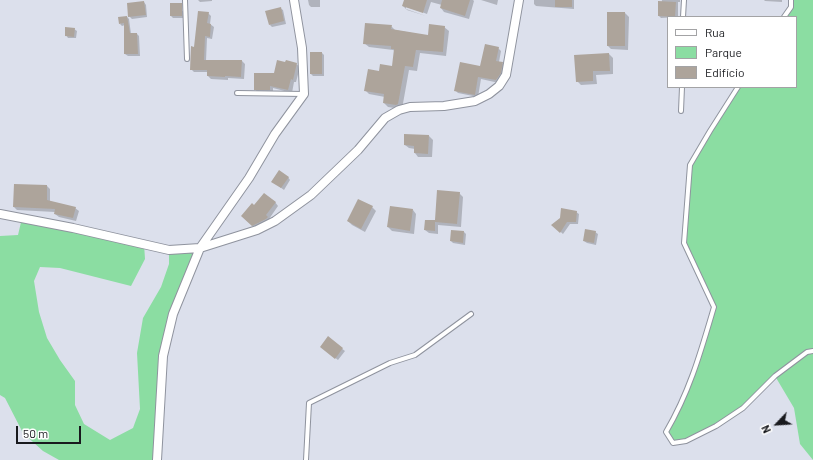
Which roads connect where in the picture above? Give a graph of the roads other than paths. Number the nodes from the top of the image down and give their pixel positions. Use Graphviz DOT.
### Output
graph roads {
  1 [pos="185,0"];
  2 [pos="294,0"];
  3 [pos="519,0"];
  4 [pos="684,0"];
  5 [pos="791,0"];
  6 [pos="684,16"];
  7 [pos="785,16"];
  8 [pos="187,59"];
  9 [pos="682,88"];
  10 [pos="737,88"];
  11 [pos="237,93"];
  12 [pos="304,94"];
  13 [pos="681,110"];
  14 [pos="0,214"];
  15 [pos="200,248"];
  16 [pos="471,314"];
  17 [pos="813,351"];
  18 [pos="157,460"];
  19 [pos="306,460"];
  1 -- 8 [label="lane"];
  2 -- 12 [label="street"];
  3 -- 15 [label="street"];
  4 -- 6 [label="lane"];
  5 -- 7 [label="lane"];
  9 -- 13 [label="lane"];
  10 -- 17 [label="lane"];
  11 -- 12 [label="lane"];
  12 -- 15 [label="street"];
  14 -- 15 [label="street"];
  15 -- 18 [label="street"];
  16 -- 19 [label="lane"];
}
